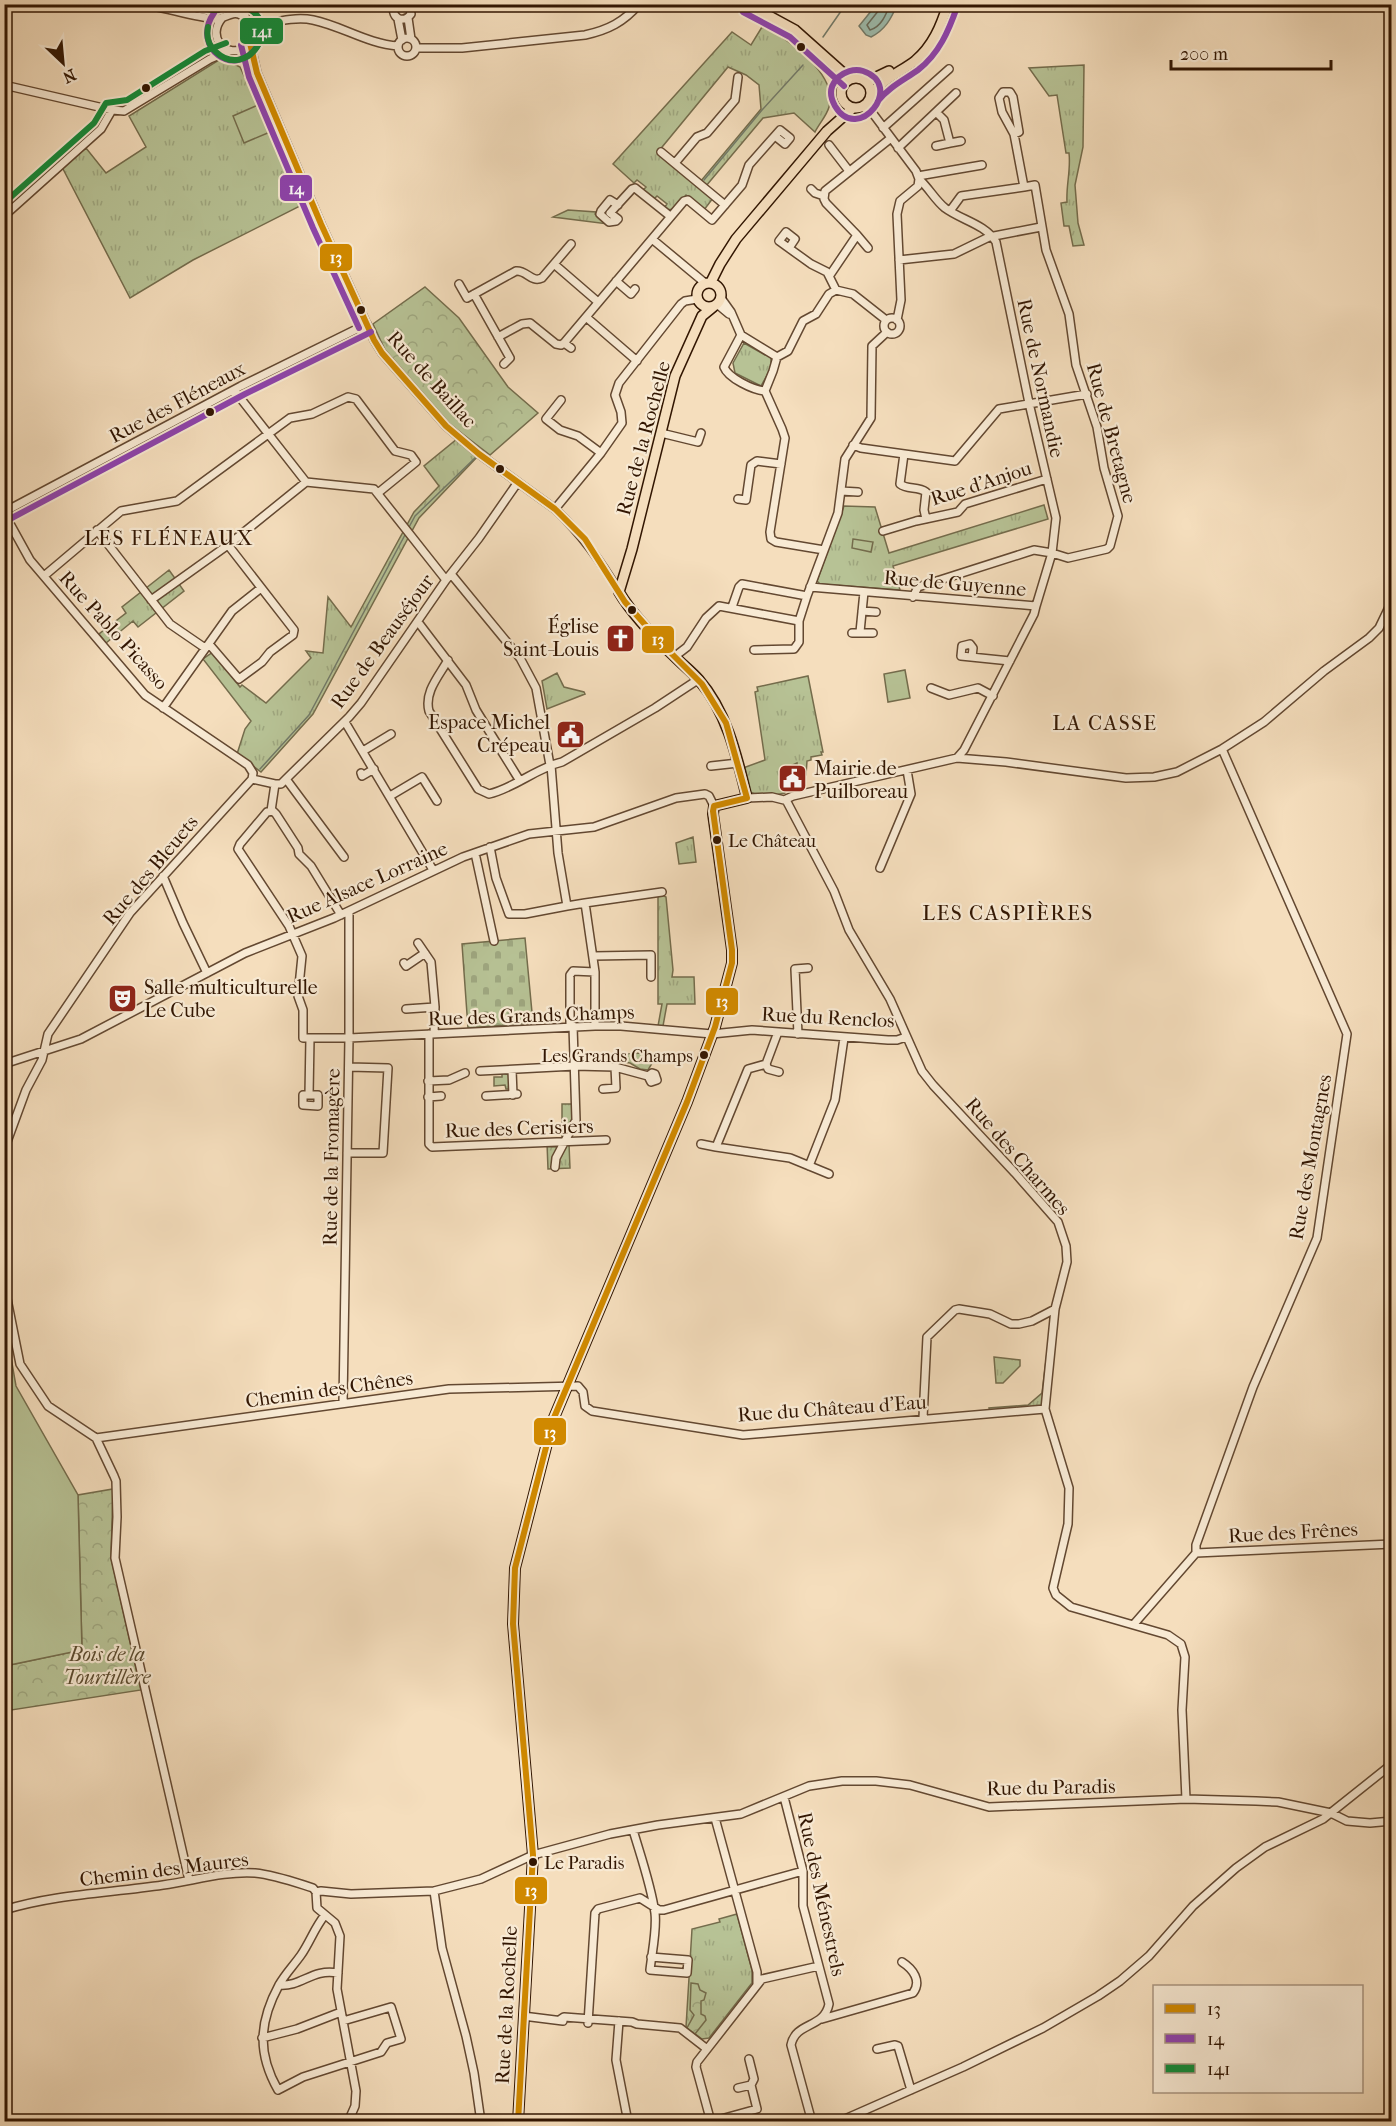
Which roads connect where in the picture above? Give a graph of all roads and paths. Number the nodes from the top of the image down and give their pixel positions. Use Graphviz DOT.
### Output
graph roads {
  1 [pos="145,4"];
  2 [pos="242,4"];
  3 [pos="395,4"];
  4 [pos="409,4"];
  5 [pos="639,4"];
  6 [pos="747,4"];
  7 [pos="944,4"];
  8 [pos="948,4"];
  9 [pos="232,14"];
  10 [pos="245,17"];
  11 [pos="222,18"];
  12 [pos="408,18"];
  13 [pos="204,19"];
  14 [pos="398,19"];
  15 [pos="253,26"];
  16 [pos="216,30"];
  17 [pos="411,39"];
  18 [pos="250,43"];
  19 [pos="400,43"];
  20 [pos="219,44"];
  21 [pos="416,48"];
  22 [pos="229,51"];
  23 [pos="239,51"];
  24 [pos="210,59"];
  25 [pos="949,69"];
  26 [pos="257,73"];
  27 [pos="738,77"];
  28 [pos="847,82"];
  29 [pos="866,82"];
  30 [pos="4,85"];
  31 [pos="956,93"];
  32 [pos="842,100"];
  33 [pos="865,105"];
  34 [pos="112,110"];
  35 [pos="936,112"];
  36 [pos="883,128"];
  37 [pos="827,131"];
  38 [pos="1014,134"];
  39 [pos="776,136"];
  40 [pos="891,138"];
  41 [pos="962,141"];
  42 [pos="950,143"];
  43 [pos="829,145"];
  44 [pos="936,146"];
  45 [pos="898,148"];
  46 [pos="661,152"];
  47 [pos="675,163"];
  48 [pos="982,165"];
  49 [pos="849,171"];
  50 [pos="918,181"];
  51 [pos="1024,187"];
  52 [pos="811,189"];
  53 [pos="824,196"];
  54 [pos="618,205"];
  55 [pos="725,205"];
  56 [pos="950,211"];
  57 [pos="4,216"];
  58 [pos="670,216"];
  59 [pos="1041,227"];
  60 [pos="857,235"];
  61 [pos="992,236"];
  62 [pos="652,238"];
  63 [pos="571,244"];
  64 [pos="789,248"];
  65 [pos="868,249"];
  66 [pos="899,260"];
  67 [pos="554,264"];
  68 [pos="830,275"];
  69 [pos="616,281"];
  70 [pos="459,284"];
  71 [pos="712,284"];
  72 [pos="635,289"];
  73 [pos="836,290"];
  74 [pos="474,294"];
  75 [pos="699,301"];
  76 [pos="598,302"];
  77 [pos="717,303"];
  78 [pos="702,316"];
  79 [pos="586,317"];
  80 [pos="886,320"];
  81 [pos="897,320"];
  82 [pos="367,324"];
  83 [pos="886,332"];
  84 [pos="741,335"];
  85 [pos="498,337"];
  86 [pos="564,343"];
  87 [pos="571,348"];
  88 [pos="777,357"];
  89 [pos="637,361"];
  90 [pos="504,364"];
  91 [pos="234,390"];
  92 [pos="765,391"];
  93 [pos="1087,394"];
  94 [pos="561,400"];
  95 [pos="1029,403"];
  96 [pos="661,433"];
  97 [pos="701,433"];
  98 [pos="269,434"];
  99 [pos="853,445"];
  100 [pos="601,453"];
  101 [pos="904,454"];
  102 [pos="781,464"];
  103 [pos="1047,479"];
  104 [pos="306,482"];
  105 [pos="518,482"];
  106 [pos="841,491"];
  107 [pos="858,492"];
  108 [pos="378,493"];
  109 [pos="738,499"];
  110 [pos="555,509"];
  111 [pos="4,513"];
  112 [pos="926,519"];
  113 [pos="97,530"];
  114 [pos="883,531"];
  115 [pos="228,545"];
  116 [pos="824,550"];
  117 [pos="1052,553"];
  118 [pos="625,572"];
  119 [pos="452,574"];
  120 [pos="609,575"];
  121 [pos="44,576"];
  122 [pos="446,580"];
  123 [pos="810,587"];
  124 [pos="261,588"];
  125 [pos="619,592"];
  126 [pos="864,592"];
  127 [pos="807,596"];
  128 [pos="913,597"];
  129 [pos="151,600"];
  130 [pos="1392,601"];
  131 [pos="1036,606"];
  132 [pos="732,607"];
  133 [pos="862,611"];
  134 [pos="876,612"];
  135 [pos="799,621"];
  136 [pos="418,622"];
  137 [pos="873,633"];
  138 [pos="207,646"];
  139 [pos="754,650"];
  140 [pos="674,657"];
  141 [pos="972,657"];
  142 [pos="448,660"];
  143 [pos="1010,661"];
  144 [pos="699,679"];
  145 [pos="931,688"];
  146 [pos="993,696"];
  147 [pos="163,708"];
  148 [pos="345,722"];
  149 [pos="391,734"];
  150 [pos="1222,749"];
  151 [pos="363,751"];
  152 [pos="961,758"];
  153 [pos="738,763"];
  154 [pos="550,765"];
  155 [pos="711,766"];
  156 [pos="374,769"];
  157 [pos="908,770"];
  158 [pos="361,773"];
  159 [pos="252,779"];
  160 [pos="286,779"];
  161 [pos="520,782"];
  162 [pos="275,784"];
  163 [pos="390,796"];
  164 [pos="747,798"];
  165 [pos="786,800"];
  166 [pos="436,801"];
  167 [pos="714,806"];
  168 [pos="271,811"];
  169 [pos="557,830"];
  170 [pos="490,847"];
  171 [pos="475,853"];
  172 [pos="344,857"];
  173 [pos="879,868"];
  174 [pos="433,870"];
  175 [pos="163,876"];
  176 [pos="662,892"];
  177 [pos="585,903"];
  178 [pos="567,906"];
  179 [pos="349,911"];
  180 [pos="341,915"];
  181 [pos="292,934"];
  182 [pos="494,941"];
  183 [pos="418,943"];
  184 [pos="425,953"];
  185 [pos="594,956"];
  186 [pos="404,963"];
  187 [pos="808,968"];
  188 [pos="207,972"];
  189 [pos="595,972"];
  190 [pos="651,977"];
  191 [pos="435,1007"];
  192 [pos="406,1009"];
  193 [pos="595,1026"];
  194 [pos="572,1027"];
  195 [pos="778,1032"];
  196 [pos="431,1034"];
  197 [pos="712,1034"];
  198 [pos="798,1034"];
  199 [pos="906,1036"];
  200 [pos="310,1038"];
  201 [pos="350,1038"];
  202 [pos="844,1038"];
  203 [pos="44,1050"];
  204 [pos="4,1064"];
  205 [pos="765,1064"];
  206 [pos="575,1066"];
  207 [pos="349,1067"];
  208 [pos="615,1067"];
  209 [pos="512,1070"];
  210 [pos="480,1071"];
  211 [pos="779,1072"];
  212 [pos="465,1073"];
  213 [pos="648,1076"];
  214 [pos="428,1081"];
  215 [pos="603,1089"];
  216 [pos="309,1095"];
  217 [pos="428,1096"];
  218 [pos="441,1096"];
  219 [pos="486,1096"];
  220 [pos="606,1140"];
  221 [pos="564,1141"];
  222 [pos="701,1144"];
  223 [pos="716,1146"];
  224 [pos="4,1150"];
  225 [pos="347,1153"];
  226 [pos="809,1166"];
  227 [pos="555,1167"];
  228 [pos="829,1174"];
  229 [pos="4,1284"];
  230 [pos="1055,1309"];
  231 [pos="567,1386"];
  232 [pos="343,1403"];
  233 [pos="1045,1409"];
  234 [pos="923,1418"];
  235 [pos="96,1438"];
  236 [pos="1392,1544"];
  237 [pos="1197,1553"];
  238 [pos="1134,1624"];
  239 [pos="1392,1764"];
  240 [pos="784,1797"];
  241 [pos="1186,1799"];
  242 [pos="1331,1813"];
  243 [pos="715,1818"];
  244 [pos="1392,1821"];
  245 [pos="633,1830"];
  246 [pos="533,1855"];
  247 [pos="803,1871"];
  248 [pos="189,1881"];
  249 [pos="735,1890"];
  250 [pos="434,1891"];
  251 [pos="316,1892"];
  252 [pos="653,1906"];
  253 [pos="4,1910"];
  254 [pos="325,1916"];
  255 [pos="651,1957"];
  256 [pos="902,1962"];
  257 [pos="819,1966"];
  258 [pos="289,1969"];
  259 [pos="338,1972"];
  260 [pos="757,1972"];
  261 [pos="764,1978"];
  262 [pos="296,1983"];
  263 [pos="757,1984"];
  264 [pos="279,1985"];
  265 [pos="829,2004"];
  266 [pos="341,2012"];
  267 [pos="839,2013"];
  268 [pos="523,2016"];
  269 [pos="822,2019"];
  270 [pos="343,2021"];
  271 [pos="588,2021"];
  272 [pos="619,2023"];
  273 [pos="262,2038"];
  274 [pos="707,2049"];
  275 [pos="877,2049"];
  276 [pos="749,2059"];
  277 [pos="351,2062"];
  278 [pos="751,2085"];
  279 [pos="738,2088"];
  280 [pos="911,2090"];
  281 [pos="854,2119"];
  282 [pos="348,2121"];
  283 [pos="481,2121"];
  284 [pos="518,2121"];
  285 [pos="628,2121"];
  286 [pos="711,2121"];
  287 [pos="812,2121"];
  288 [pos="838,2121"];
  1 -- 13 [label="street"];
  2 -- 9 [label="street"];
  2 -- 10 [label="street"];
  3 -- 14 [label="street"];
  4 -- 12 [label="street"];
  5 -- 21 [label="street"];
  6 -- 28 [label="main road"];
  7 -- 29 [label="main road"];
  8 -- 33 [label="main road"];
  9 -- 10 [label="street"];
  9 -- 11 [label="street"];
  10 -- 15 [label="street"];
  11 -- 13 [label="street"];
  11 -- 16 [label="street"];
  12 -- 14 [label="street"];
  12 -- 17 [label="street"];
  13 -- 16 [label="street"];
  14 -- 19 [label="street"];
  15 -- 18 [label="street"];
  15 -- 19 [label="street"];
  16 -- 20 [label="street"];
  17 -- 19 [label="street"];
  17 -- 21 [label="street"];
  18 -- 23 [label="street"];
  18 -- 26 [label="street, Rue de Baillac"];
  19 -- 21 [label="street"];
  20 -- 22 [label="street"];
  20 -- 24 [label="street"];
  22 -- 23 [label="street"];
  22 -- 24 [label="street"];
  23 -- 26 [label="street, Rue de Baillac"];
  24 -- 34 [label="street"];
  25 -- 36 [label="street"];
  26 -- 82 [label="street, Rue de Baillac"];
  27 -- 47 [label="street"];
  28 -- 29 [label="main road"];
  28 -- 32 [label="main road"];
  29 -- 33 [label="main road"];
  30 -- 34 [label="street"];
  31 -- 35 [label="street"];
  32 -- 33 [label="main road"];
  32 -- 37 [label="main road"];
  33 -- 36 [label="street"];
  33 -- 37 [label="main road"];
  34 -- 57 [label="street"];
  35 -- 42 [label="street"];
  35 -- 45 [label="street"];
  36 -- 40 [label="street"];
  37 -- 71 [label="main road"];
  38 -- 38 [label="street"];
  38 -- 51 [label="street"];
  39 -- 55 [label="street"];
  40 -- 45 [label="street"];
  40 -- 49 [label="street"];
  41 -- 42 [label="street"];
  42 -- 44 [label="street"];
  43 -- 49 [label="street"];
  45 -- 50 [label="street"];
  46 -- 47 [label="street"];
  47 -- 55 [label="street"];
  48 -- 50 [label="street"];
  49 -- 53 [label="street"];
  50 -- 56 [label="street"];
  50 -- 66 [label="street"];
  51 -- 56 [label="street"];
  51 -- 59 [label="street, Rue de Bretagne"];
  52 -- 53 [label="street"];
  53 -- 60 [label="street"];
  54 -- 58 [label="street"];
  55 -- 58 [label="street"];
  56 -- 61 [label="street"];
  58 -- 62 [label="street"];
  59 -- 61 [label="street"];
  59 -- 93 [label="street, Rue de Bretagne"];
  60 -- 65 [label="street"];
  60 -- 68 [label="street"];
  61 -- 66 [label="street"];
  61 -- 95 [label="street, Rue de Normandie"];
  62 -- 69 [label="street"];
  62 -- 71 [label="street"];
  63 -- 67 [label="street"];
  64 -- 68 [label="street"];
  66 -- 81 [label="street"];
  67 -- 74 [label="street"];
  67 -- 76 [label="street"];
  68 -- 73 [label="street"];
  69 -- 72 [label="street"];
  69 -- 76 [label="street"];
  70 -- 74 [label="street"];
  71 -- 75 [label="main road"];
  71 -- 77 [label="main road"];
  73 -- 80 [label="street"];
  73 -- 88 [label="street"];
  74 -- 85 [label="street"];
  75 -- 77 [label="main road"];
  75 -- 78 [label="main road"];
  75 -- 89 [label="street"];
  76 -- 79 [label="street"];
  77 -- 78 [label="main road, Rue de la Rochelle"];
  77 -- 84 [label="street"];
  78 -- 96 [label="main road, Rue de la Rochelle"];
  79 -- 86 [label="street"];
  79 -- 89 [label="street"];
  80 -- 81 [label="street"];
  80 -- 83 [label="street"];
  81 -- 83 [label="street"];
  82 -- 91 [label="street, Rue des Fléneaux"];
  82 -- 105 [label="street, Rue de Baillac"];
  83 -- 99 [label="street"];
  84 -- 88 [label="street"];
  84 -- 92 [label="street"];
  85 -- 86 [label="street"];
  85 -- 90 [label="street"];
  86 -- 87 [label="street"];
  88 -- 92 [label="street"];
  89 -- 100 [label="street"];
  91 -- 98 [label="street"];
  91 -- 111 [label="street, Rue des Fléneaux"];
  92 -- 102 [label="street"];
  93 -- 95 [label="street"];
  93 -- 117 [label="street, Rue de Bretagne"];
  94 -- 100 [label="street"];
  95 -- 101 [label="street"];
  95 -- 103 [label="street, Rue de Normandie"];
  96 -- 97 [label="street"];
  96 -- 118 [label="main road, Rue de la Rochelle"];
  98 -- 104 [label="street"];
  98 -- 108 [label="street"];
  98 -- 113 [label="street"];
  99 -- 101 [label="street"];
  99 -- 106 [label="street"];
  100 -- 110 [label="street"];
  101 -- 112 [label="street, Rue d'Anjou"];
  102 -- 109 [label="street"];
  102 -- 116 [label="street"];
  103 -- 112 [label="street, Rue d'Anjou"];
  103 -- 117 [label="street, Rue de Normandie"];
  104 -- 108 [label="street"];
  104 -- 115 [label="street"];
  105 -- 110 [label="street, Rue de Baillac"];
  105 -- 119 [label="street, Rue de Beauséjour"];
  106 -- 107 [label="street"];
  106 -- 116 [label="street"];
  108 -- 122 [label="street"];
  110 -- 120 [label="street, Rue de Baillac"];
  111 -- 121 [label="street, Rue Pablo Picasso"];
  112 -- 114 [label="street, Rue d'Anjou"];
  113 -- 121 [label="street"];
  113 -- 129 [label="street"];
  115 -- 124 [label="street"];
  115 -- 129 [label="street"];
  116 -- 123 [label="street"];
  117 -- 128 [label="street, Rue de Bretagne"];
  117 -- 131 [label="street, Rue de Normandie"];
  118 -- 120 [label="street"];
  118 -- 125 [label="main road, Rue de la Rochelle"];
  119 -- 122 [label="street, Rue de Beauséjour"];
  119 -- 154 [label="street"];
  120 -- 125 [label="street, Rue de Baillac"];
  121 -- 147 [label="street, Rue Pablo Picasso"];
  122 -- 136 [label="street, Rue de Beauséjour"];
  123 -- 126 [label="street, Rue de Guyenne"];
  123 -- 127 [label="street"];
  124 -- 138 [label="street"];
  124 -- 138 [label="street"];
  125 -- 140 [label="main road"];
  126 -- 128 [label="street, Rue de Guyenne"];
  126 -- 133 [label="street"];
  127 -- 132 [label="street"];
  127 -- 135 [label="street"];
  128 -- 131 [label="street, Rue de Guyenne"];
  129 -- 138 [label="street"];
  130 -- 150 [label="street"];
  131 -- 143 [label="street, Rue de Guyenne"];
  132 -- 135 [label="street"];
  132 -- 140 [label="street"];
  133 -- 134 [label="street"];
  133 -- 137 [label="street"];
  135 -- 139 [label="street"];
  136 -- 142 [label="street"];
  136 -- 148 [label="street, Rue de Beauséjour"];
  138 -- 147 [label="street"];
  140 -- 144 [label="main road"];
  141 -- 143 [label="street"];
  142 -- 161 [label="street"];
  142 -- 161 [label="street"];
  143 -- 146 [label="street, Rue de Guyenne"];
  144 -- 153 [label="main road"];
  144 -- 154 [label="street"];
  145 -- 146 [label="street"];
  146 -- 152 [label="street, Rue de Guyenne"];
  147 -- 159 [label="street, Rue Pablo Picasso"];
  148 -- 151 [label="street"];
  148 -- 160 [label="street, Rue de Beauséjour"];
  149 -- 151 [label="street"];
  150 -- 152 [label="street"];
  150 -- 237 [label="street, Rue des Montagnes"];
  151 -- 156 [label="street"];
  152 -- 157 [label="street"];
  153 -- 155 [label="street"];
  153 -- 164 [label="main road"];
  154 -- 161 [label="street"];
  154 -- 169 [label="street"];
  156 -- 158 [label="street"];
  156 -- 163 [label="street"];
  157 -- 165 [label="street"];
  157 -- 173 [label="street"];
  159 -- 162 [label="street"];
  159 -- 175 [label="street, Rue des Bleuets"];
  160 -- 162 [label="street, Rue de Beauséjour"];
  160 -- 172 [label="street"];
  162 -- 168 [label="street"];
  163 -- 166 [label="street"];
  163 -- 174 [label="street"];
  164 -- 165 [label="street"];
  164 -- 167 [label="main road"];
  165 -- 199 [label="street, Rue des Charmes"];
  167 -- 169 [label="street, Rue Alsace Lorraine"];
  167 -- 197 [label="main road, Rue de la Rochelle"];
  168 -- 180 [label="street"];
  168 -- 181 [label="street"];
  169 -- 170 [label="street, Rue Alsace Lorraine"];
  169 -- 178 [label="street"];
  170 -- 171 [label="street, Rue Alsace Lorraine"];
  170 -- 178 [label="street"];
  171 -- 174 [label="street, Rue Alsace Lorraine"];
  171 -- 182 [label="street"];
  174 -- 179 [label="street, Rue Alsace Lorraine"];
  175 -- 188 [label="street"];
  175 -- 203 [label="street, Rue des Bleuets"];
  176 -- 177 [label="street"];
  177 -- 178 [label="street"];
  177 -- 185 [label="street"];
  179 -- 180 [label="street, Rue Alsace Lorraine"];
  179 -- 201 [label="street, Rue de la Fromagère"];
  180 -- 181 [label="street, Rue Alsace Lorraine"];
  181 -- 188 [label="street, Rue Alsace Lorraine"];
  181 -- 200 [label="street"];
  183 -- 184 [label="street"];
  184 -- 186 [label="street"];
  184 -- 191 [label="street"];
  185 -- 189 [label="street"];
  185 -- 190 [label="street"];
  187 -- 198 [label="street"];
  188 -- 203 [label="street, Rue Alsace Lorraine"];
  189 -- 193 [label="street"];
  189 -- 194 [label="street"];
  191 -- 192 [label="street"];
  191 -- 196 [label="street"];
  193 -- 194 [label="street, Rue des Grands Champs"];
  193 -- 197 [label="street, Rue des Grands Champs"];
  194 -- 196 [label="street, Rue des Grands Champs"];
  194 -- 206 [label="street"];
  195 -- 197 [label="street, Rue du Renclos"];
  195 -- 198 [label="street, Rue du Renclos"];
  195 -- 205 [label="street"];
  196 -- 201 [label="street, Rue des Grands Champs"];
  196 -- 214 [label="street"];
  197 -- 231 [label="main road, Rue de la Rochelle"];
  198 -- 202 [label="street, Rue du Renclos"];
  199 -- 202 [label="street, Rue du Renclos"];
  199 -- 230 [label="street, Rue des Charmes"];
  200 -- 201 [label="street, Rue des Grands Champs"];
  200 -- 216 [label="street"];
  201 -- 207 [label="street, Rue de la Fromagère"];
  202 -- 226 [label="street"];
  203 -- 204 [label="street, Rue Alsace Lorraine"];
  203 -- 224 [label="street, Rue des Bleuets"];
  205 -- 211 [label="street"];
  205 -- 223 [label="street"];
  206 -- 208 [label="street"];
  206 -- 209 [label="street"];
  206 -- 221 [label="street"];
  207 -- 225 [label="street, Rue de la Fromagère"];
  207 -- 225 [label="street"];
  208 -- 213 [label="street"];
  208 -- 215 [label="street"];
  209 -- 210 [label="street"];
  209 -- 219 [label="street"];
  212 -- 214 [label="street"];
  214 -- 217 [label="street"];
  217 -- 218 [label="street"];
  217 -- 221 [label="street, Rue des Cerisiers"];
  220 -- 221 [label="street, Rue des Cerisiers"];
  221 -- 227 [label="street"];
  222 -- 223 [label="street"];
  223 -- 226 [label="street"];
  225 -- 232 [label="street, Rue de la Fromagère"];
  226 -- 228 [label="street"];
  229 -- 235 [label="street"];
  230 -- 233 [label="street, Rue des Charmes"];
  230 -- 234 [label="street"];
  231 -- 232 [label="street, Chemin des Chênes"];
  231 -- 234 [label="street, Rue du Château d'Eau"];
  231 -- 246 [label="main road, Rue de la Rochelle"];
  232 -- 235 [label="street, Chemin des Chênes"];
  233 -- 234 [label="street, Rue du Château d'Eau"];
  233 -- 238 [label="street"];
  235 -- 248 [label="street"];
  236 -- 237 [label="street, Rue des Frênes"];
  237 -- 238 [label="street, Rue des Montagnes"];
  238 -- 241 [label="street"];
  239 -- 242 [label="street"];
  240 -- 241 [label="street, Rue du Paradis"];
  240 -- 243 [label="street, Rue du Paradis"];
  240 -- 247 [label="street, Rue des Ménestrels"];
  241 -- 242 [label="street, Rue du Paradis"];
  242 -- 244 [label="street, Rue du Paradis"];
  242 -- 280 [label="street"];
  243 -- 245 [label="street, Rue du Paradis"];
  243 -- 249 [label="street"];
  245 -- 246 [label="street, Rue du Paradis"];
  245 -- 252 [label="street"];
  246 -- 250 [label="street, Chemin des Maures"];
  246 -- 268 [label="main road, Rue de la Rochelle"];
  247 -- 249 [label="street"];
  247 -- 257 [label="street, Rue des Ménestrels"];
  248 -- 251 [label="street, Chemin des Maures"];
  248 -- 253 [label="street, Chemin des Maures"];
  249 -- 252 [label="street"];
  249 -- 260 [label="street"];
  250 -- 251 [label="street, Chemin des Maures"];
  250 -- 283 [label="street"];
  251 -- 254 [label="street"];
  252 -- 255 [label="street"];
  252 -- 271 [label="street"];
  254 -- 258 [label="street"];
  254 -- 259 [label="street"];
  255 -- 255 [label="street"];
  256 -- 267 [label="street"];
  257 -- 261 [label="street"];
  257 -- 265 [label="street, Rue des Ménestrels"];
  258 -- 262 [label="street"];
  258 -- 264 [label="street"];
  259 -- 262 [label="street"];
  259 -- 266 [label="street"];
  260 -- 261 [label="street"];
  260 -- 263 [label="street"];
  261 -- 263 [label="street"];
  262 -- 264 [label="street"];
  263 -- 274 [label="street"];
  264 -- 273 [label="street"];
  265 -- 267 [label="street"];
  265 -- 269 [label="street, Rue des Ménestrels"];
  266 -- 270 [label="street"];
  266 -- 273 [label="street"];
  267 -- 269 [label="street"];
  268 -- 271 [label="street"];
  268 -- 284 [label="main road, Rue de la Rochelle"];
  269 -- 287 [label="street"];
  270 -- 277 [label="street"];
  270 -- 277 [label="street"];
  271 -- 272 [label="street"];
  272 -- 274 [label="street"];
  272 -- 285 [label="street"];
  273 -- 277 [label="street"];
  274 -- 286 [label="street"];
  275 -- 280 [label="street"];
  276 -- 278 [label="street"];
  277 -- 282 [label="street"];
  278 -- 279 [label="street"];
  278 -- 286 [label="street"];
  280 -- 281 [label="street"];
  281 -- 288 [label="street"];
}
